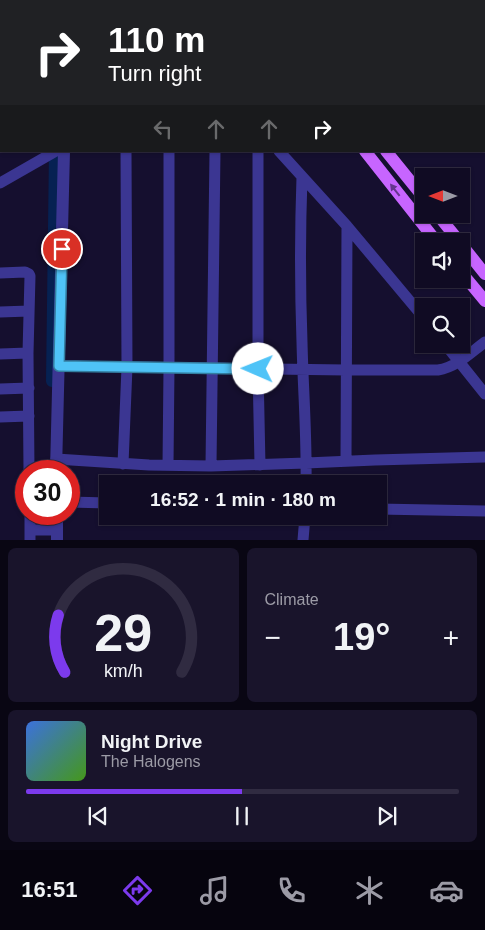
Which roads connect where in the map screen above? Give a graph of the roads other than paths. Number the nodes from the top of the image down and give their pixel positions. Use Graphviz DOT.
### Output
graph roads {
  1 [pos="54,152"];
  2 [pos="64,152"];
  3 [pos="126,152"];
  4 [pos="169,152"];
  5 [pos="216,152"];
  6 [pos="258,152"];
  7 [pos="281,152"];
  8 [pos="366,152"];
  9 [pos="387,152"];
  10 [pos="302,177"];
  11 [pos="0,182"];
  12 [pos="415,187"];
  13 [pos="444,223"];
  14 [pos="347,226"];
  15 [pos="430,233"];
  16 [pos="452,233"];
  17 [pos="470,255"];
  18 [pos="0,273"];
  19 [pos="485,274"];
  20 [pos="470,283"];
  21 [pos="485,301"];
  22 [pos="415,307"];
  23 [pos="29,311"];
  24 [pos="0,312"];
  25 [pos="485,342"];
  26 [pos="28,353"];
  27 [pos="452,353"];
  28 [pos="0,354"];
  29 [pos="459,362"];
  30 [pos="59,366"];
  31 [pos="127,368"];
  32 [pos="170,368"];
  33 [pos="212,368"];
  34 [pos="258,369"];
  35 [pos="303,370"];
  36 [pos="346,370"];
  37 [pos="29,388"];
  38 [pos="0,389"];
  39 [pos="485,394"];
  40 [pos="29,416"];
  41 [pos="0,417"];
  42 [pos="485,457"];
  43 [pos="29,460"];
  44 [pos="56,460"];
  45 [pos="346,461"];
  46 [pos="306,463"];
  47 [pos="123,464"];
  48 [pos="80,465"];
  49 [pos="168,465"];
  50 [pos="260,465"];
  51 [pos="211,466"];
  52 [pos="306,475"];
  53 [pos="80,502"];
  54 [pos="99,503"];
  55 [pos="387,510"];
  56 [pos="485,511"];
  57 [pos="304,525"];
  58 [pos="32,533"];
  59 [pos="55,533"];
  60 [pos="303,540"];
  1 -- 11 [label="street"];
  2 -- 30 [label="street"];
  3 -- 31 [label="street"];
  4 -- 32 [label="street"];
  5 -- 33 [label="street"];
  6 -- 34 [label="street"];
  7 -- 10 [label="street"];
  15 -- 8 [label="main road, one-way"];
  9 -- 12 [label="main road"];
  10 -- 14 [label="street"];
  10 -- 35 [label="street"];
  13 -- 16 [label="main road"];
  14 -- 22 [label="street"];
  14 -- 36 [label="street"];
  17 -- 19 [label="main road"];
  18 -- 23 [label="street"];
  20 -- 21 [label="main road"];
  23 -- 24 [label="street"];
  23 -- 26 [label="street"];
  25 -- 29 [label="street"];
  26 -- 28 [label="street"];
  26 -- 37 [label="street"];
  27 -- 29 [label="street"];
  29 -- 36 [label="street"];
  29 -- 39 [label="street"];
  30 -- 31 [label="street"];
  30 -- 44 [label="street"];
  31 -- 32 [label="street"];
  31 -- 47 [label="street"];
  32 -- 33 [label="street"];
  32 -- 49 [label="street"];
  33 -- 34 [label="street"];
  33 -- 51 [label="street"];
  34 -- 35 [label="street"];
  34 -- 50 [label="street"];
  35 -- 36 [label="street"];
  35 -- 46 [label="street"];
  36 -- 45 [label="street"];
  37 -- 38 [label="street"];
  37 -- 40 [label="street"];
  40 -- 41 [label="street"];
  40 -- 43 [label="street"];
  42 -- 45 [label="street"];
  45 -- 46 [label="street"];
  46 -- 50 [label="street"];
  46 -- 52 [label="street"];
  47 -- 48 [label="street"];
  47 -- 49 [label="street"];
  49 -- 51 [label="street"];
  50 -- 51 [label="street"];
  53 -- 54 [label="street"];
  55 -- 56 [label="street"];
  57 -- 60 [label="street"];
  58 -- 59 [label="street"];
}
